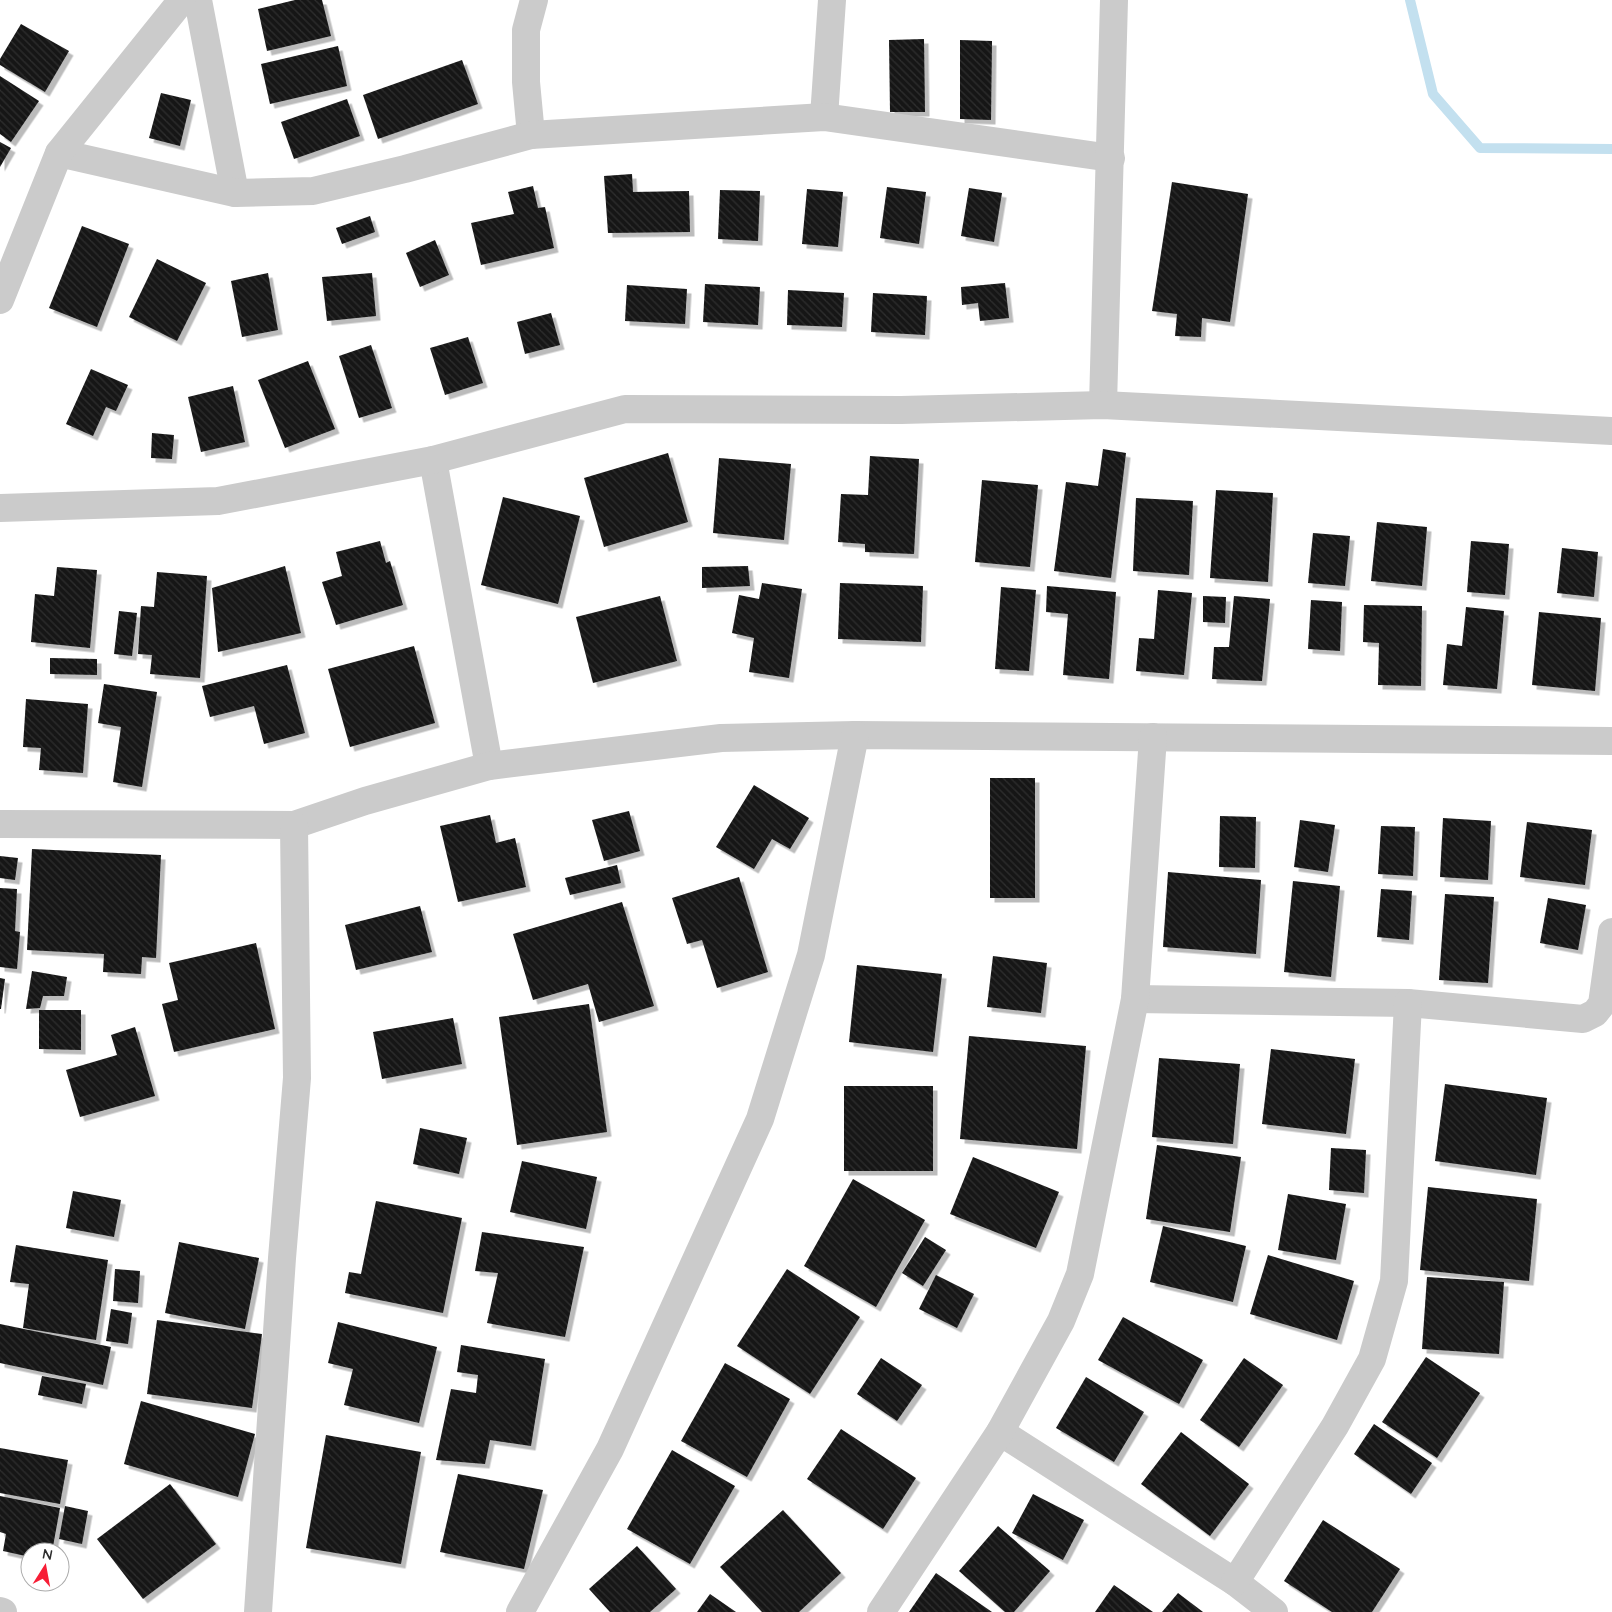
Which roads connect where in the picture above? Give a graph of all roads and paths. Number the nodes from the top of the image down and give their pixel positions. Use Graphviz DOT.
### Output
graph roads {
  1 [pos="182,0"];
  2 [pos="198,0"];
  3 [pos="534,0"];
  4 [pos="832,0"];
  5 [pos="1114,0"];
  6 [pos="824,117"];
  7 [pos="531,135"];
  8 [pos="59,153"];
  9 [pos="1111,158"];
  10 [pos="235,193"];
  11 [pos="0,300"];
  12 [pos="1103,404"];
  13 [pos="1612,431"];
  14 [pos="433,460"];
  15 [pos="0,508"];
  16 [pos="855,735"];
  17 [pos="1153,737"];
  18 [pos="1612,741"];
  19 [pos="489,766"];
  20 [pos="0,824"];
  21 [pos="294,824"];
  22 [pos="1612,932"];
  23 [pos="1135,999"];
  24 [pos="1408,1003"];
  25 [pos="1000,1432"];
  26 [pos="1235,1582"];
  27 [pos="258,1612"];
  28 [pos="520,1612"];
  29 [pos="881,1612"];
  30 [pos="1274,1612"];
  1 -- 8 [label="street"];
  2 -- 10 [label="street"];
  3 -- 7 [label="street"];
  4 -- 6 [label="street"];
  5 -- 9 [label="street"];
  6 -- 7 [label="street"];
  6 -- 9 [label="street"];
  7 -- 10 [label="street"];
  8 -- 10 [label="street"];
  8 -- 11 [label="street"];
  9 -- 12 [label="street"];
  12 -- 13 [label="street"];
  12 -- 14 [label="street"];
  14 -- 15 [label="street"];
  14 -- 19 [label="street"];
  16 -- 17 [label="street"];
  16 -- 19 [label="street"];
  16 -- 28 [label="street"];
  17 -- 18 [label="street"];
  17 -- 23 [label="street"];
  19 -- 21 [label="street"];
  20 -- 21 [label="street"];
  21 -- 27 [label="street"];
  22 -- 24 [label="street"];
  23 -- 24 [label="street"];
  23 -- 25 [label="street"];
  24 -- 26 [label="street"];
  25 -- 26 [label="street"];
  25 -- 29 [label="street"];
  26 -- 30 [label="street"];
}
